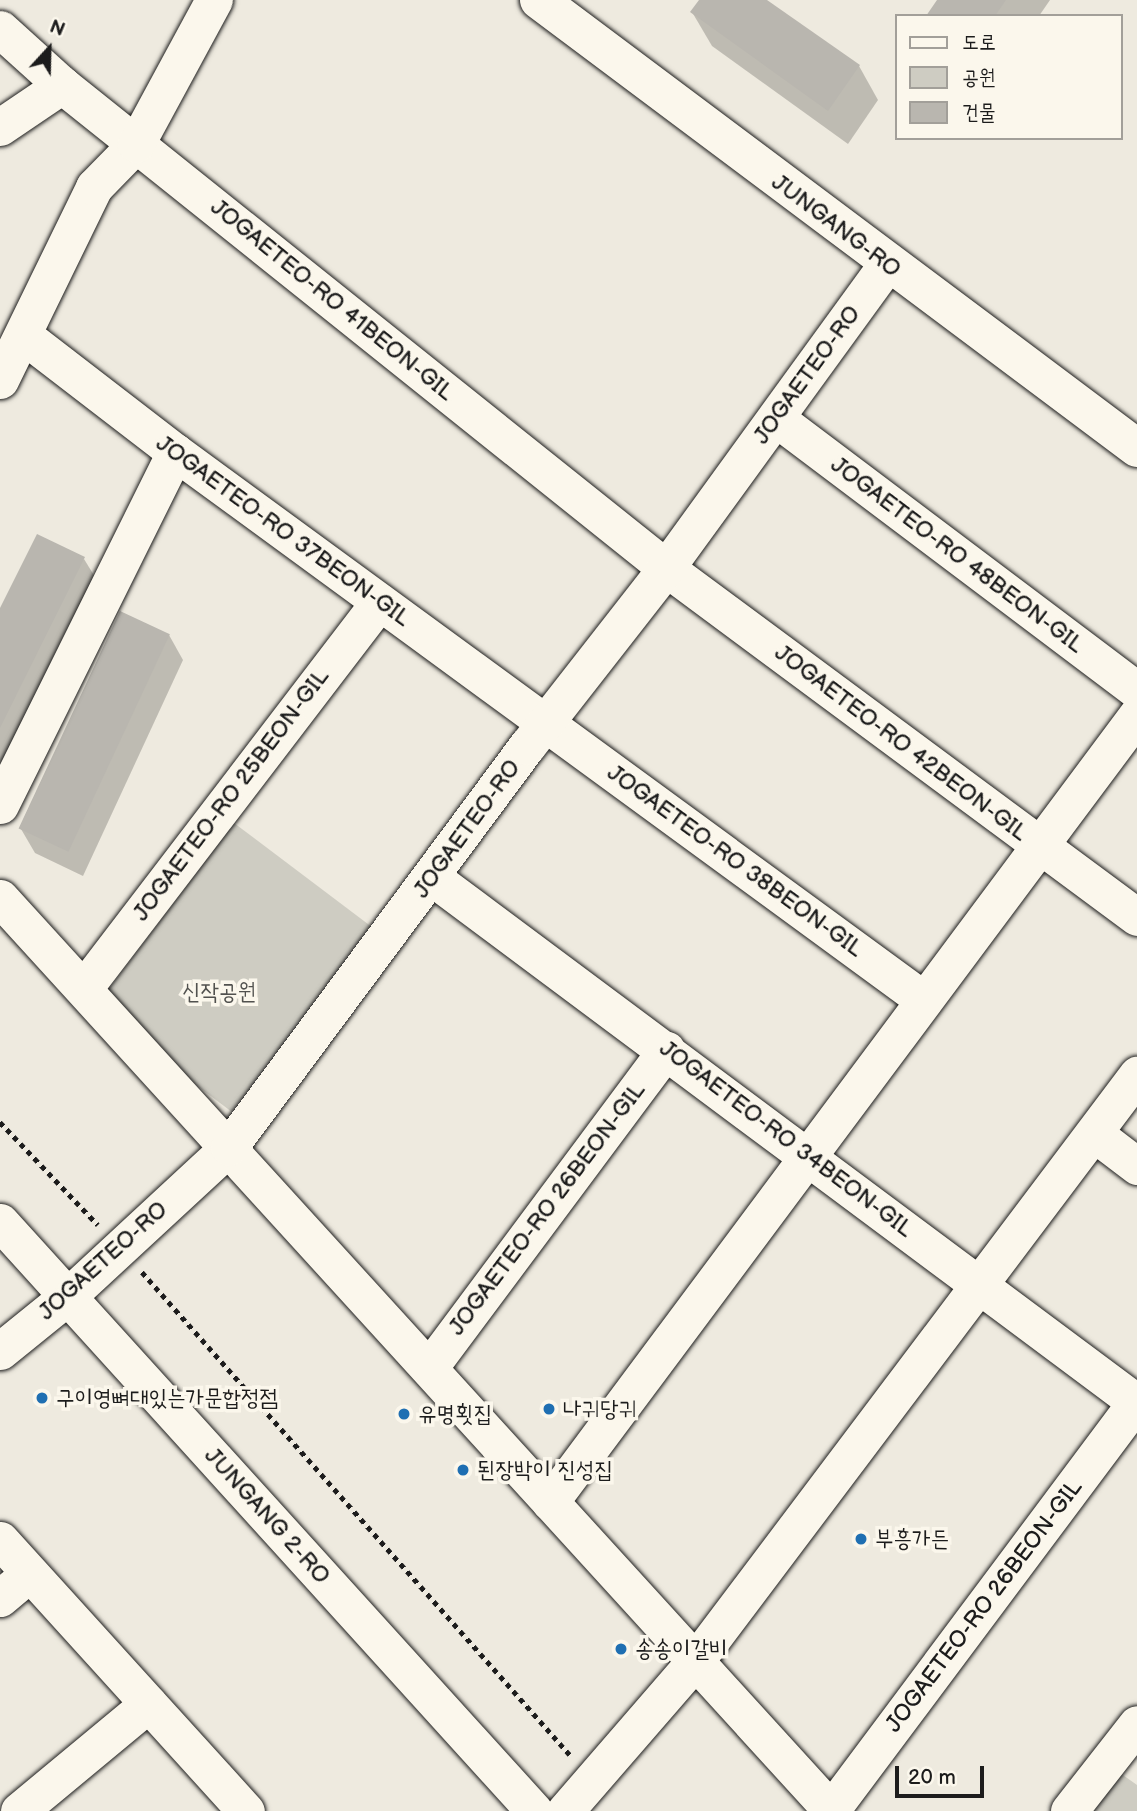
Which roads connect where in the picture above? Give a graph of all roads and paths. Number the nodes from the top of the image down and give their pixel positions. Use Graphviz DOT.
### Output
graph roads {
  1 [pos="214,0"];
  2 [pos="539,0"];
  3 [pos="575,0"];
  4 [pos="0,29"];
  5 [pos="62,85"];
  6 [pos="0,127"];
  7 [pos="136,144"];
  8 [pos="887,264"];
  9 [pos="23,335"];
  10 [pos="0,380"];
  11 [pos="1137,415"];
  12 [pos="777,419"];
  13 [pos="1137,448"];
  14 [pos="175,452"];
  15 [pos="666,568"];
  16 [pos="379,602"];
  17 [pos="1137,691"];
  18 [pos="1137,715"];
  19 [pos="546,722"];
  20 [pos="0,805"];
  21 [pos="1041,846"];
  22 [pos="433,878"];
  23 [pos="0,898"];
  24 [pos="1137,917"];
  25 [pos="84,988"];
  26 [pos="923,1000"];
  27 [pos="666,1050"];
  28 [pos="1137,1075"];
  29 [pos="0,1122"];
  30 [pos="1095,1134"];
  31 [pos="229,1147"];
  32 [pos="808,1156"];
  33 [pos="1137,1166"];
  34 [pos="0,1222"];
  35 [pos="120,1248"];
  36 [pos="978,1283"];
  37 [pos="68,1296"];
  38 [pos="0,1351"];
  39 [pos="429,1368"];
  40 [pos="1137,1403"];
  41 [pos="550,1502"];
  42 [pos="0,1540"];
  43 [pos="29,1574"];
  44 [pos="0,1598"];
  45 [pos="696,1660"];
  46 [pos="148,1704"];
  47 [pos="1137,1724"];
  48 [pos="592,1780"];
  49 [pos="832,1810"];
  50 [pos="19,1811"];
  51 [pos="246,1811"];
  52 [pos="534,1811"];
  53 [pos="565,1811"];
  54 [pos="1069,1811"];
  1 -- 7 [label="street"];
  2 -- 8 [label="main road, JUNGANG-RO"];
  3 -- 11 [label="main road, JUNGANG-RO"];
  4 -- 5 [label="street, JOGAETEO-RO 41BEON-GIL"];
  5 -- 6 [label="street"];
  5 -- 7 [label="street, JOGAETEO-RO 41BEON-GIL"];
  7 -- 9 [label="street"];
  7 -- 15 [label="street, JOGAETEO-RO 41BEON-GIL"];
  8 -- 12 [label="street, JOGAETEO-RO"];
  8 -- 13 [label="main road, JUNGANG-RO"];
  9 -- 10 [label="street"];
  9 -- 14 [label="street, JOGAETEO-RO 37BEON-GIL"];
  12 -- 15 [label="street, JOGAETEO-RO"];
  12 -- 17 [label="street, JOGAETEO-RO 48BEON-GIL"];
  14 -- 16 [label="street, JOGAETEO-RO 37BEON-GIL"];
  14 -- 20 [label="street"];
  15 -- 19 [label="street, JOGAETEO-RO"];
  15 -- 21 [label="street, JOGAETEO-RO 42BEON-GIL"];
  16 -- 19 [label="street, JOGAETEO-RO 37BEON-GIL"];
  16 -- 25 [label="street, JOGAETEO-RO 25BEON-GIL"];
  18 -- 21 [label="street"];
  19 -- 22 [label="street, JOGAETEO-RO"];
  19 -- 26 [label="street, JOGAETEO-RO 38BEON-GIL"];
  21 -- 24 [label="street, JOGAETEO-RO 42BEON-GIL"];
  21 -- 26 [label="street"];
  22 -- 27 [label="street, JOGAETEO-RO 34BEON-GIL"];
  22 -- 31 [label="street, JOGAETEO-RO"];
  23 -- 25 [label="street"];
  25 -- 31 [label="street"];
  26 -- 32 [label="street"];
  27 -- 32 [label="street, JOGAETEO-RO 34BEON-GIL"];
  27 -- 39 [label="street, JOGAETEO-RO 26BEON-GIL"];
  28 -- 30 [label="street"];
  29 -- 35 [label="path"];
  30 -- 33 [label="street"];
  30 -- 36 [label="street"];
  31 -- 35 [label="street, JOGAETEO-RO"];
  31 -- 39 [label="street, JOGAETEO-RO 26BEON-GIL"];
  32 -- 36 [label="street, JOGAETEO-RO 34BEON-GIL"];
  32 -- 41 [label="street"];
  34 -- 37 [label="street, JUNGANG 2-RO"];
  35 -- 37 [label="street, JOGAETEO-RO"];
  35 -- 48 [label="path"];
  36 -- 40 [label="street, JOGAETEO-RO 34BEON-GIL"];
  36 -- 45 [label="street"];
  37 -- 38 [label="street, JOGAETEO-RO"];
  37 -- 52 [label="street, JUNGANG 2-RO"];
  39 -- 41 [label="street, JOGAETEO-RO 26BEON-GIL"];
  40 -- 49 [label="street, JOGAETEO-RO 26BEON-GIL"];
  41 -- 45 [label="street, JOGAETEO-RO 26BEON-GIL"];
  42 -- 43 [label="street"];
  43 -- 44 [label="street"];
  43 -- 46 [label="street"];
  45 -- 48 [label="street"];
  45 -- 49 [label="street, JOGAETEO-RO 26BEON-GIL"];
  46 -- 50 [label="street"];
  46 -- 51 [label="street"];
  47 -- 54 [label="street"];
  48 -- 53 [label="street"];
}
